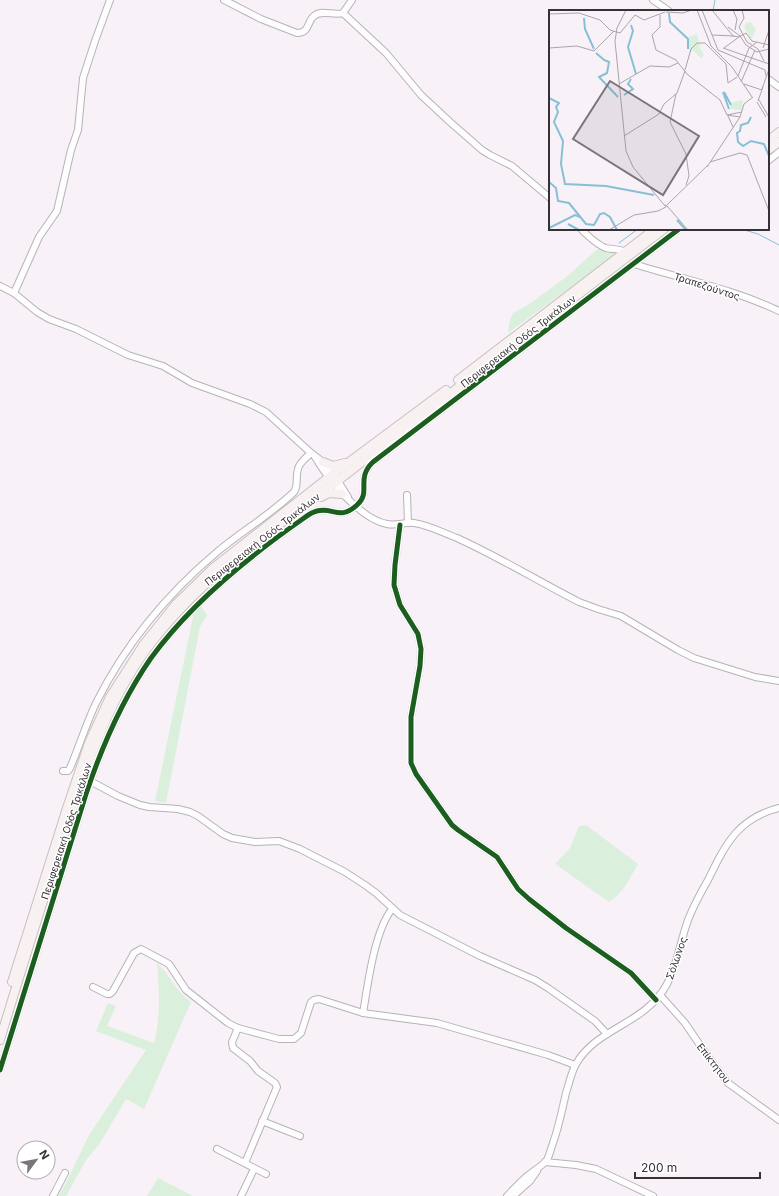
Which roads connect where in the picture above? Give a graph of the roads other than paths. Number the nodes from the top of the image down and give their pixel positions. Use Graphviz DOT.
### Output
graph roads {
  1 [pos="110,0"];
  2 [pos="224,0"];
  3 [pos="352,0"];
  4 [pos="653,0"];
  5 [pos="668,10"];
  6 [pos="343,13"];
  7 [pos="769,80"];
  8 [pos="779,87"];
  9 [pos="779,132"];
  10 [pos="769,140"];
  11 [pos="779,142"];
  12 [pos="769,149"];
  13 [pos="779,152"];
  14 [pos="769,160"];
  15 [pos="549,197"];
  16 [pos="582,230"];
  17 [pos="654,230"];
  18 [pos="663,230"];
  19 [pos="678,230"];
  20 [pos="625,252"];
  21 [pos="634,264"];
  22 [pos="0,286"];
  23 [pos="14,293"];
  24 [pos="779,311"];
  25 [pos="313,455"];
  26 [pos="354,458"];
  27 [pos="322,462"];
  28 [pos="333,479"];
  29 [pos="407,495"];
  30 [pos="346,497"];
  31 [pos="313,500"];
  32 [pos="356,506"];
  33 [pos="408,523"];
  34 [pos="400,525"];
  35 [pos="779,681"];
  36 [pos="64,771"];
  37 [pos="90,781"];
  38 [pos="779,808"];
  39 [pos="392,909"];
  40 [pos="93,987"];
  41 [pos="660,994"];
  42 [pos="656,1000"];
  43 [pos="363,1013"];
  44 [pos="0,1021"];
  45 [pos="238,1028"];
  46 [pos="608,1034"];
  47 [pos="0,1040"];
  48 [pos="575,1065"];
  49 [pos="0,1070"];
  50 [pos="779,1120"];
  51 [pos="262,1121"];
  52 [pos="300,1136"];
  53 [pos="216,1149"];
  54 [pos="545,1162"];
  55 [pos="245,1163"];
  56 [pos="254,1168"];
  57 [pos="539,1168"];
  58 [pos="65,1173"];
  59 [pos="266,1174"];
  60 [pos="53,1196"];
  61 [pos="241,1196"];
  62 [pos="507,1196"];
  63 [pos="513,1196"];
  64 [pos="653,1196"];
  1 -- 23 [label="street"];
  2 -- 6 [label="street"];
  3 -- 6 [label="street"];
  4 -- 5 [label="street"];
  6 -- 15 [label="street"];
  7 -- 8 [label="street"];
  9 -- 10 [label="main road"];
  11 -- 12 [label="main road"];
  13 -- 14 [label="street"];
  16 -- 20 [label="street"];
  17 -- 20 [label="main road, Περιφερειακή Οδός Τρικάλων"];
  18 -- 28 [label="main road, Περιφερειακή Οδός Τρικάλων"];
  19 -- 21 [label="street"];
  20 -- 26 [label="main road, Περιφερειακή Οδός Τρικάλων"];
  21 -- 24 [label="street, Τραπεζούντος"];
  21 -- 32 [label="street"];
  22 -- 23 [label="street"];
  23 -- 25 [label="street"];
  25 -- 27 [label="street"];
  25 -- 28 [label="street"];
  25 -- 36 [label="street"];
  26 -- 27 [label="main road"];
  26 -- 28 [label="main road, Περιφερειακή Οδός Τρικάλων"];
  27 -- 28 [label="street"];
  28 -- 30 [label="street"];
  28 -- 31 [label="main road, Περιφερειακή Οδός Τρικάλων"];
  28 -- 44 [label="main road, Περιφερειακή Οδός Τρικάλων"];
  29 -- 33 [label="street"];
  30 -- 31 [label="main road"];
  30 -- 32 [label="street"];
  31 -- 47 [label="main road, Περιφερειακή Οδός Τρικάλων"];
  32 -- 34 [label="street"];
  32 -- 37 [label="street"];
  33 -- 34 [label="street"];
  33 -- 35 [label="street"];
  34 -- 42 [label="street"];
  37 -- 39 [label="street"];
  37 -- 49 [label="street"];
  38 -- 41 [label="street, Σόλωνος"];
  39 -- 43 [label="street"];
  39 -- 46 [label="street"];
  40 -- 45 [label="street"];
  41 -- 42 [label="street, Σόλωνος"];
  41 -- 50 [label="street, Επίκτητου"];
  42 -- 46 [label="street, Σόλωνος"];
  43 -- 45 [label="street"];
  43 -- 48 [label="street"];
  45 -- 51 [label="street"];
  46 -- 48 [label="street, Σόλωνος"];
  48 -- 54 [label="street, Σόλωνος"];
  51 -- 52 [label="street"];
  51 -- 55 [label="street"];
  53 -- 55 [label="street"];
  54 -- 57 [label="street, Σόλωνος"];
  54 -- 64 [label="street"];
  55 -- 56 [label="street"];
  56 -- 59 [label="street"];
  56 -- 61 [label="street"];
  57 -- 62 [label="street, Σόλωνος"];
  57 -- 63 [label="street, Σόλωνος"];
  58 -- 60 [label="street"];
}
